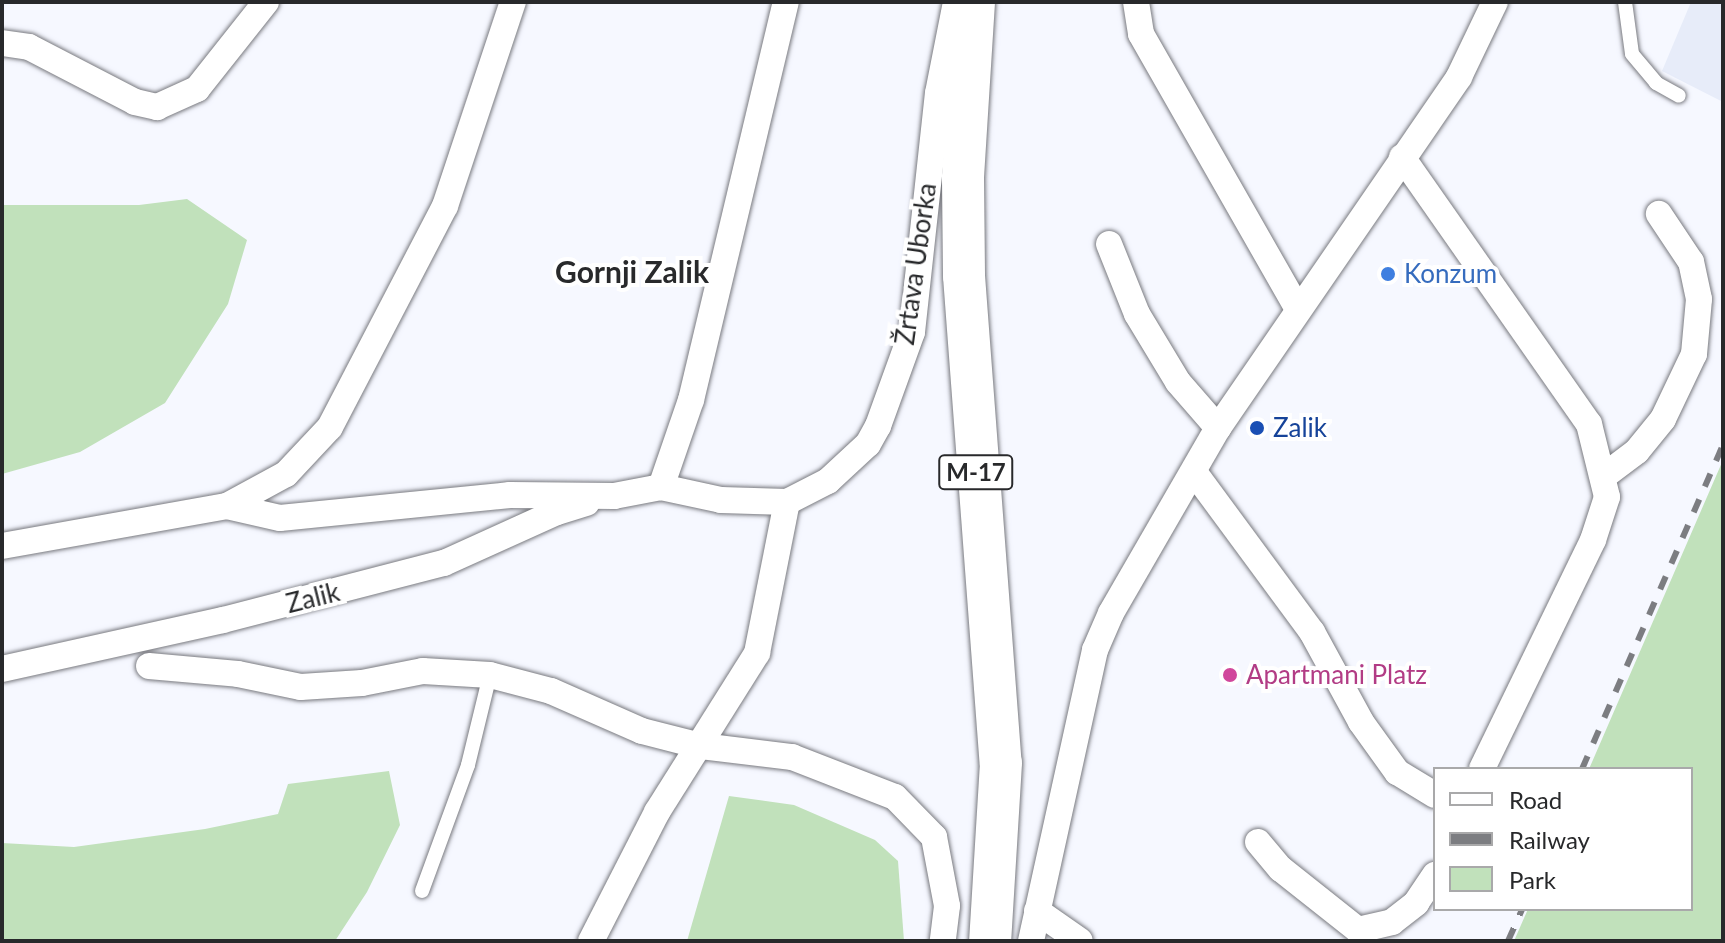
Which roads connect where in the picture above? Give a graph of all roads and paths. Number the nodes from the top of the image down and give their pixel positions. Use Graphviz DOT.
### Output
graph roads {
  1 [pos="266,2"];
  2 [pos="513,2"];
  3 [pos="786,2"];
  4 [pos="991,2"];
  5 [pos="1136,2"];
  6 [pos="1495,2"];
  7 [pos="1625,2"];
  8 [pos="960,14"];
  9 [pos="2,43"];
  10 [pos="1679,96"];
  11 [pos="1402,157"];
  12 [pos="1659,214"];
  13 [pos="1109,244"];
  14 [pos="1298,309"];
  15 [pos="1218,428"];
  16 [pos="1194,472"];
  17 [pos="1604,476"];
  18 [pos="661,487"];
  19 [pos="614,496"];
  20 [pos="787,502"];
  21 [pos="227,506"];
  22 [pos="2,546"];
  23 [pos="149,666"];
  24 [pos="2,669"];
  25 [pos="490,675"];
  26 [pos="701,746"];
  27 [pos="1483,767"];
  28 [pos="1433,794"];
  29 [pos="1258,842"];
  30 [pos="1433,878"];
  31 [pos="422,891"];
  32 [pos="1037,911"];
  33 [pos="591,941"];
  34 [pos="943,941"];
  35 [pos="990,941"];
  36 [pos="1031,941"];
  37 [pos="1080,941"];
  1 -- 9 [label="street"];
  2 -- 21 [label="street"];
  3 -- 18 [label="street"];
  4 -- 8 [label="main road"];
  5 -- 14 [label="street"];
  6 -- 11 [label="street"];
  7 -- 10 [label="lane"];
  8 -- 20 [label="street, Žrtava Uborka"];
  8 -- 35 [label="main road, M-17"];
  11 -- 14 [label="street"];
  11 -- 17 [label="street"];
  12 -- 17 [label="street"];
  13 -- 15 [label="street"];
  14 -- 15 [label="street"];
  15 -- 16 [label="street"];
  16 -- 28 [label="street"];
  16 -- 32 [label="street"];
  17 -- 27 [label="street"];
  18 -- 19 [label="street, Zalik"];
  18 -- 20 [label="street"];
  19 -- 21 [label="street, Zalik"];
  19 -- 24 [label="street, Zalik"];
  20 -- 26 [label="street"];
  21 -- 22 [label="street, Zalik"];
  23 -- 25 [label="street"];
  25 -- 26 [label="street"];
  25 -- 31 [label="lane"];
  26 -- 33 [label="street"];
  26 -- 34 [label="street"];
  29 -- 30 [label="street"];
  32 -- 36 [label="street"];
  32 -- 37 [label="street"];
}
